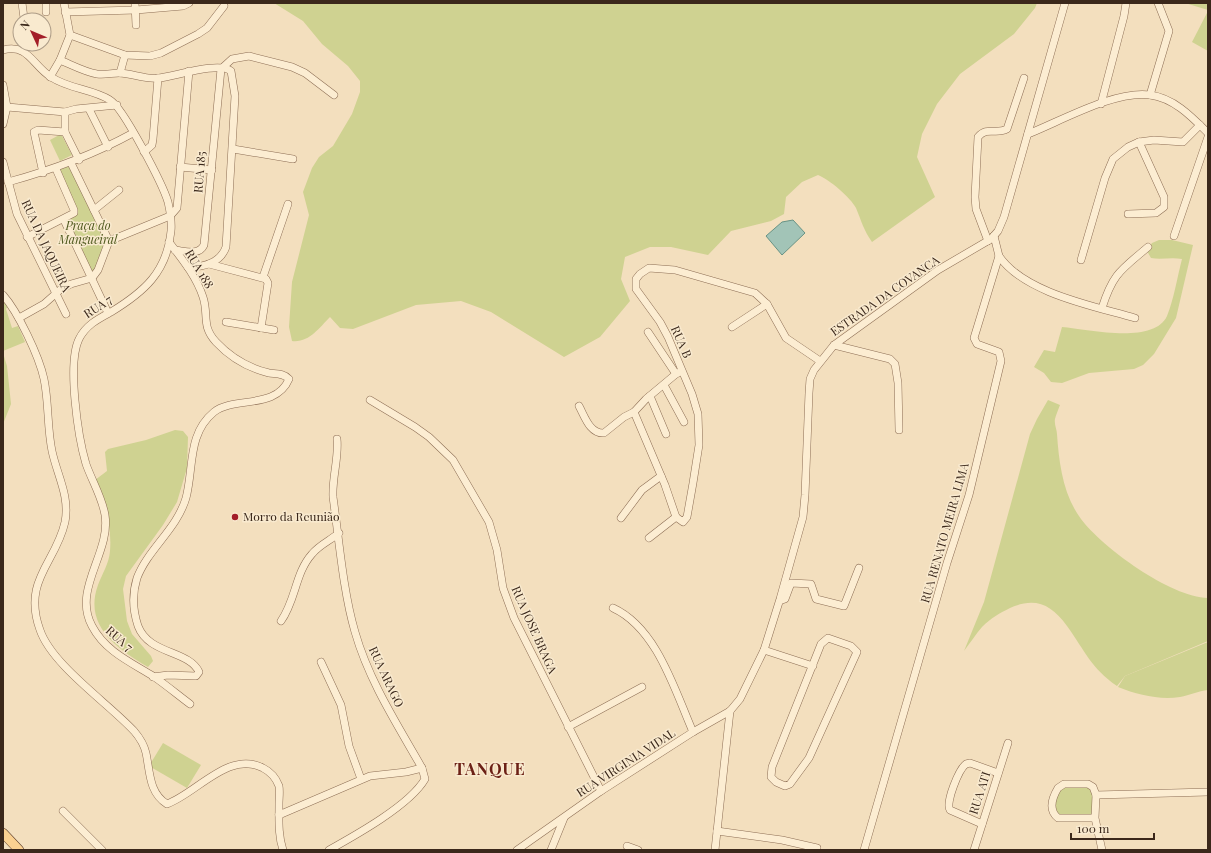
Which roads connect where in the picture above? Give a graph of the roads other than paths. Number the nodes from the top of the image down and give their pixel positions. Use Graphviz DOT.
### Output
graph roads {
  1 [pos="46,3"];
  2 [pos="64,3"];
  3 [pos="189,3"];
  4 [pos="1065,3"];
  5 [pos="1126,3"];
  6 [pos="1158,3"];
  7 [pos="135,6"];
  8 [pos="224,6"];
  9 [pos="46,12"];
  10 [pos="66,12"];
  11 [pos="136,25"];
  12 [pos="70,35"];
  13 [pos="3,50"];
  14 [pos="125,55"];
  15 [pos="60,60"];
  16 [pos="221,69"];
  17 [pos="189,71"];
  18 [pos="120,73"];
  19 [pos="50,77"];
  20 [pos="158,78"];
  21 [pos="1024,78"];
  22 [pos="3,85"];
  23 [pos="334,95"];
  24 [pos="1150,95"];
  25 [pos="1101,104"];
  26 [pos="117,105"];
  27 [pos="7,108"];
  28 [pos="89,109"];
  29 [pos="65,112"];
  30 [pos="3,124"];
  31 [pos="1200,125"];
  32 [pos="65,132"];
  33 [pos="133,133"];
  34 [pos="1208,133"];
  35 [pos="1028,134"];
  36 [pos="1208,137"];
  37 [pos="1139,142"];
  38 [pos="108,146"];
  39 [pos="233,149"];
  40 [pos="144,152"];
  41 [pos="293,159"];
  42 [pos="79,160"];
  43 [pos="3,162"];
  44 [pos="71,163"];
  45 [pos="180,167"];
  46 [pos="56,169"];
  47 [pos="212,170"];
  48 [pos="4,173"];
  49 [pos="43,173"];
  50 [pos="8,182"];
  51 [pos="119,190"];
  52 [pos="288,204"];
  53 [pos="94,210"];
  54 [pos="1128,214"];
  55 [pos="170,216"];
  56 [pos="64,220"];
  57 [pos="1174,236"];
  58 [pos="27,237"];
  59 [pos="991,238"];
  60 [pos="109,241"];
  61 [pos="169,242"];
  62 [pos="1148,247"];
  63 [pos="175,250"];
  64 [pos="999,256"];
  65 [pos="1081,260"];
  66 [pos="209,264"];
  67 [pos="188,267"];
  68 [pos="263,277"];
  69 [pos="92,278"];
  70 [pos="56,294"];
  71 [pos="3,295"];
  72 [pos="767,304"];
  73 [pos="1102,308"];
  74 [pos="108,313"];
  75 [pos="66,314"];
  76 [pos="19,318"];
  77 [pos="1135,318"];
  78 [pos="226,322"];
  79 [pos="732,327"];
  80 [pos="261,328"];
  81 [pos="274,330"];
  82 [pos="648,332"];
  83 [pos="834,345"];
  84 [pos="820,361"];
  85 [pos="679,373"];
  86 [pos="664,385"];
  87 [pos="650,396"];
  88 [pos="370,400"];
  89 [pos="579,406"];
  90 [pos="634,415"];
  91 [pos="684,422"];
  92 [pos="899,430"];
  93 [pos="666,434"];
  94 [pos="337,439"];
  95 [pos="661,476"];
  96 [pos="676,517"];
  97 [pos="622,518"];
  98 [pos="339,533"];
  99 [pos="649,538"];
  100 [pos="859,568"];
  101 [pos="780,599"];
  102 [pos="613,608"];
  103 [pos="281,621"];
  104 [pos="764,650"];
  105 [pos="322,662"];
  106 [pos="814,666"];
  107 [pos="153,677"];
  108 [pos="642,687"];
  109 [pos="190,704"];
  110 [pos="730,711"];
  111 [pos="568,727"];
  112 [pos="693,732"];
  113 [pos="1008,743"];
  114 [pos="422,768"];
  115 [pos="998,773"];
  116 [pos="361,780"];
  117 [pos="601,791"];
  118 [pos="1208,792"];
  119 [pos="1096,794"];
  120 [pos="63,811"];
  121 [pos="279,815"];
  122 [pos="564,818"];
  123 [pos="1095,818"];
  124 [pos="982,824"];
  125 [pos="717,831"];
  126 [pos="3,833"];
  127 [pos="627,846"];
  128 [pos="817,848"];
  129 [pos="19,850"];
  130 [pos="102,850"];
  131 [pos="283,850"];
  132 [pos="329,850"];
  133 [pos="517,850"];
  134 [pos="551,850"];
  135 [pos="638,850"];
  136 [pos="715,850"];
  137 [pos="864,850"];
  138 [pos="974,850"];
  139 [pos="1102,850"];
  1 -- 9 [label="street"];
  2 -- 10 [label="street"];
  3 -- 7 [label="street"];
  4 -- 35 [label="street"];
  5 -- 25 [label="street"];
  6 -- 24 [label="street"];
  7 -- 10 [label="street"];
  7 -- 11 [label="street"];
  8 -- 14 [label="street"];
  10 -- 12 [label="street"];
  12 -- 14 [label="street"];
  12 -- 15 [label="street"];
  13 -- 19 [label="street"];
  14 -- 18 [label="street"];
  15 -- 18 [label="street"];
  15 -- 19 [label="street"];
  16 -- 17 [label="street"];
  16 -- 23 [label="street"];
  16 -- 39 [label="street"];
  16 -- 47 [label="street, RUA 185"];
  17 -- 20 [label="street"];
  17 -- 45 [label="street"];
  18 -- 20 [label="street"];
  19 -- 26 [label="street"];
  20 -- 40 [label="street"];
  21 -- 59 [label="street"];
  22 -- 27 [label="street"];
  24 -- 25 [label="street"];
  24 -- 31 [label="street"];
  25 -- 35 [label="street"];
  26 -- 28 [label="street"];
  26 -- 33 [label="street, RUA 7"];
  27 -- 29 [label="street"];
  27 -- 30 [label="street"];
  28 -- 29 [label="street"];
  28 -- 38 [label="street"];
  29 -- 32 [label="street"];
  31 -- 34 [label="street"];
  31 -- 37 [label="street"];
  32 -- 42 [label="street"];
  32 -- 49 [label="street"];
  33 -- 38 [label="street"];
  33 -- 40 [label="street, RUA 7"];
  35 -- 59 [label="street"];
  36 -- 57 [label="street"];
  37 -- 54 [label="street"];
  37 -- 65 [label="street"];
  38 -- 42 [label="street"];
  39 -- 41 [label="street"];
  39 -- 66 [label="street"];
  40 -- 55 [label="street, RUA 7"];
  42 -- 44 [label="street"];
  43 -- 48 [label="street, RUA DA JAQUEIRA"];
  44 -- 46 [label="street"];
  44 -- 53 [label="street"];
  45 -- 47 [label="street"];
  45 -- 55 [label="street"];
  46 -- 49 [label="street"];
  46 -- 56 [label="street"];
  47 -- 63 [label="street, RUA 185"];
  48 -- 50 [label="street, RUA DA JAQUEIRA"];
  49 -- 50 [label="street"];
  50 -- 58 [label="street, RUA DA JAQUEIRA"];
  51 -- 53 [label="street"];
  52 -- 68 [label="street"];
  53 -- 60 [label="street"];
  55 -- 60 [label="street"];
  55 -- 61 [label="street, RUA 7"];
  56 -- 58 [label="street"];
  56 -- 69 [label="street"];
  58 -- 70 [label="street, RUA DA JAQUEIRA"];
  59 -- 64 [label="street"];
  59 -- 83 [label="street, ESTRADA DA COVANCA"];
  60 -- 69 [label="street"];
  61 -- 63 [label="street, RUA 188"];
  61 -- 74 [label="street, RUA 7"];
  62 -- 73 [label="street"];
  63 -- 67 [label="street, RUA 188"];
  64 -- 73 [label="street"];
  64 -- 137 [label="street, RUA RENATO MEIRA LIMA"];
  66 -- 67 [label="street"];
  66 -- 68 [label="street"];
  67 -- 107 [label="street, RUA 188"];
  68 -- 80 [label="street"];
  69 -- 70 [label="street"];
  69 -- 74 [label="street"];
  70 -- 75 [label="street, RUA DA JAQUEIRA"];
  70 -- 76 [label="street"];
  71 -- 76 [label="street"];
  72 -- 79 [label="street"];
  72 -- 84 [label="street, RUA B"];
  72 -- 85 [label="street, RUA B"];
  73 -- 77 [label="street"];
  74 -- 107 [label="street, RUA 7"];
  76 -- 121 [label="street"];
  78 -- 80 [label="street"];
  80 -- 81 [label="street"];
  82 -- 85 [label="street"];
  83 -- 84 [label="street, ESTRADA DA COVANCA"];
  83 -- 92 [label="street"];
  84 -- 101 [label="street, ESTRADA DA COVANCA"];
  85 -- 86 [label="street"];
  85 -- 96 [label="street, RUA B"];
  86 -- 87 [label="street"];
  86 -- 91 [label="street"];
  87 -- 90 [label="street"];
  87 -- 93 [label="street"];
  88 -- 111 [label="street, RUA JOSE BRAGA"];
  89 -- 90 [label="street"];
  90 -- 95 [label="street"];
  94 -- 98 [label="street, RUA ARAGO"];
  95 -- 96 [label="street"];
  95 -- 97 [label="street"];
  96 -- 99 [label="street"];
  98 -- 103 [label="street"];
  98 -- 114 [label="street, RUA ARAGO"];
  100 -- 101 [label="street"];
  101 -- 104 [label="street, ESTRADA DA COVANCA"];
  102 -- 112 [label="street"];
  104 -- 106 [label="street"];
  104 -- 110 [label="street, ESTRADA DA COVANCA"];
  105 -- 116 [label="street"];
  106 -- 106 [label="street"];
  107 -- 109 [label="street, RUA 7"];
  108 -- 111 [label="street"];
  110 -- 112 [label="street, RUA VIRGINIA VIDAL"];
  110 -- 125 [label="street"];
  111 -- 117 [label="street, RUA JOSE BRAGA"];
  112 -- 117 [label="street, RUA VIRGINIA VIDAL"];
  113 -- 115 [label="street, RUA ATI"];
  114 -- 116 [label="street"];
  114 -- 132 [label="street"];
  115 -- 124 [label="street, RUA ATI"];
  115 -- 124 [label="street"];
  116 -- 121 [label="street"];
  117 -- 122 [label="street, RUA VIRGINIA VIDAL"];
  118 -- 119 [label="street"];
  119 -- 123 [label="street"];
  119 -- 123 [label="street"];
  120 -- 130 [label="street"];
  121 -- 131 [label="street"];
  122 -- 133 [label="street, RUA VIRGINIA VIDAL"];
  122 -- 134 [label="street"];
  123 -- 139 [label="street"];
  124 -- 138 [label="street, RUA ATI"];
  125 -- 128 [label="street"];
  125 -- 136 [label="street"];
  126 -- 129 [label="main road"];
  127 -- 135 [label="street"];
}
